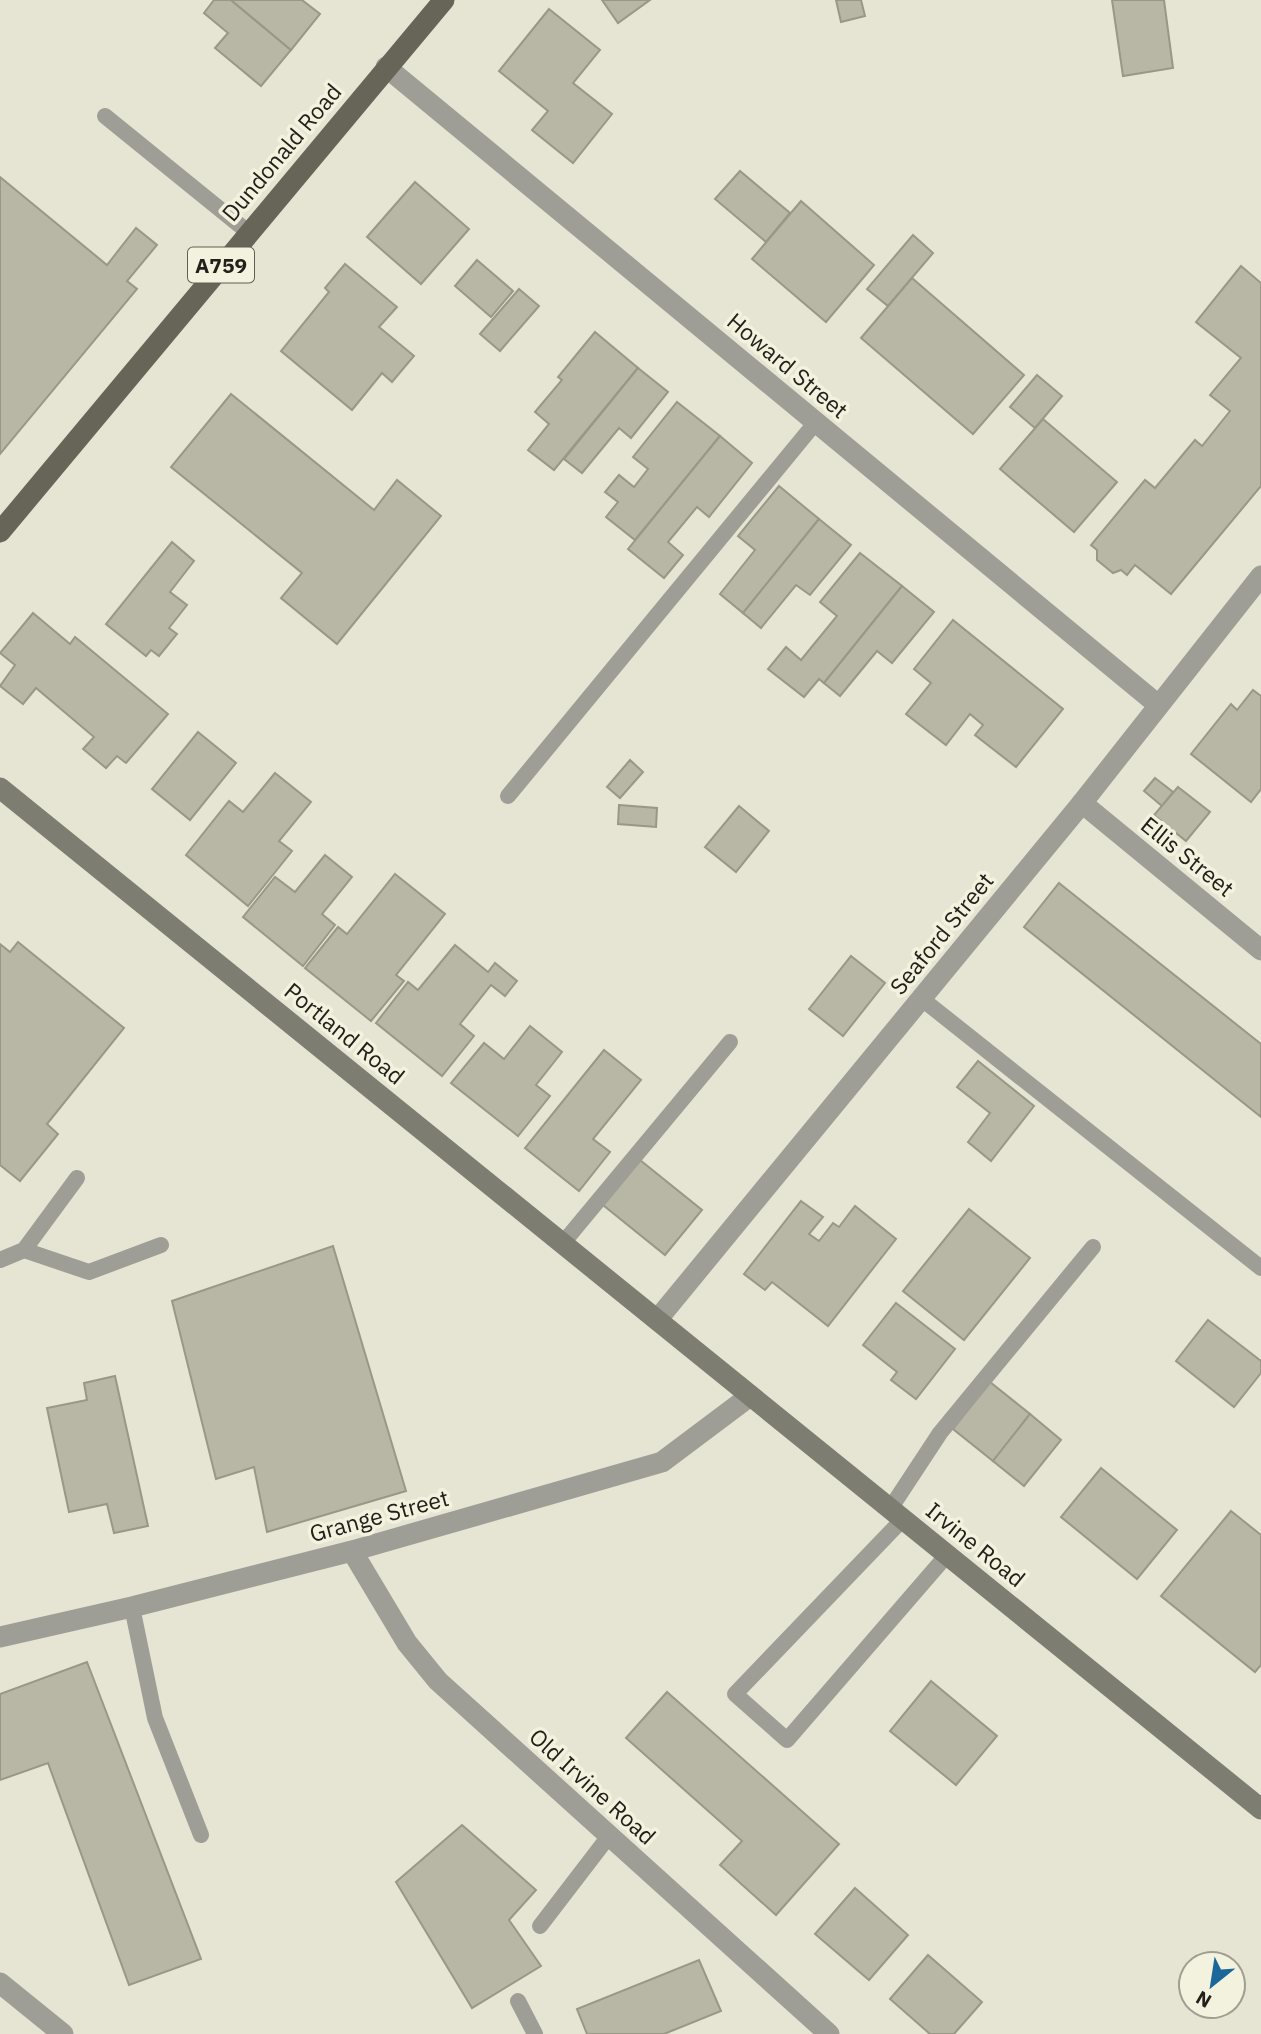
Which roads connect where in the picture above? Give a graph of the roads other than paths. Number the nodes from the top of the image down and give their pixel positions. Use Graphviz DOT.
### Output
graph roads {
  1 [pos="443,0"];
  2 [pos="386,67"];
  3 [pos="105,116"];
  4 [pos="248,232"];
  5 [pos="816,422"];
  6 [pos="0,532"];
  7 [pos="1261,576"];
  8 [pos="1157,704"];
  9 [pos="0,788"];
  10 [pos="508,796"];
  11 [pos="1083,803"];
  12 [pos="1261,950"];
  13 [pos="922,999"];
  14 [pos="730,1042"];
  15 [pos="77,1178"];
  16 [pos="563,1243"];
  17 [pos="161,1245"];
  18 [pos="1093,1247"];
  19 [pos="24,1250"];
  20 [pos="0,1260"];
  21 [pos="1261,1268"];
  22 [pos="657,1320"];
  23 [pos="750,1396"];
  24 [pos="896,1514"];
  25 [pos="352,1550"];
  26 [pos="947,1555"];
  27 [pos="132,1607"];
  28 [pos="0,1637"];
  29 [pos="1261,1809"];
  30 [pos="201,1835"];
  31 [pos="609,1836"];
  32 [pos="540,1926"];
  33 [pos="0,1983"];
  34 [pos="518,2001"];
  35 [pos="821,2032"];
  36 [pos="63,2034"];
  37 [pos="535,2034"];
  1 -- 2 [label="main road, Dundonald Road / A759"];
  2 -- 4 [label="main road, Dundonald Road / A759"];
  2 -- 5 [label="street, Howard Street"];
  3 -- 4 [label="lane"];
  4 -- 6 [label="main road, Dundonald Road / A759"];
  5 -- 8 [label="street, Howard Street"];
  5 -- 10 [label="lane"];
  7 -- 8 [label="street, Seaford Street"];
  8 -- 11 [label="street, Seaford Street"];
  9 -- 16 [label="main road, Portland Road"];
  11 -- 12 [label="street, Ellis Street"];
  11 -- 13 [label="street, Seaford Street"];
  13 -- 21 [label="lane"];
  13 -- 22 [label="street, Seaford Street"];
  14 -- 16 [label="lane"];
  15 -- 19 [label="lane"];
  16 -- 22 [label="main road, Portland Road"];
  17 -- 19 [label="lane"];
  18 -- 24 [label="lane"];
  19 -- 20 [label="lane"];
  22 -- 23 [label="main road, Irvine Road"];
  23 -- 24 [label="main road, Irvine Road"];
  23 -- 25 [label="street, Grange Street"];
  24 -- 26 [label="main road, Irvine Road"];
  24 -- 26 [label="lane"];
  25 -- 27 [label="street, Grange Street"];
  25 -- 31 [label="street, Old Irvine Road"];
  26 -- 29 [label="main road, Irvine Road"];
  27 -- 28 [label="street, Grange Street"];
  27 -- 30 [label="lane"];
  31 -- 32 [label="lane"];
  31 -- 35 [label="street, Old Irvine Road"];
  33 -- 36 [label="street"];
  34 -- 37 [label="lane"];
}
